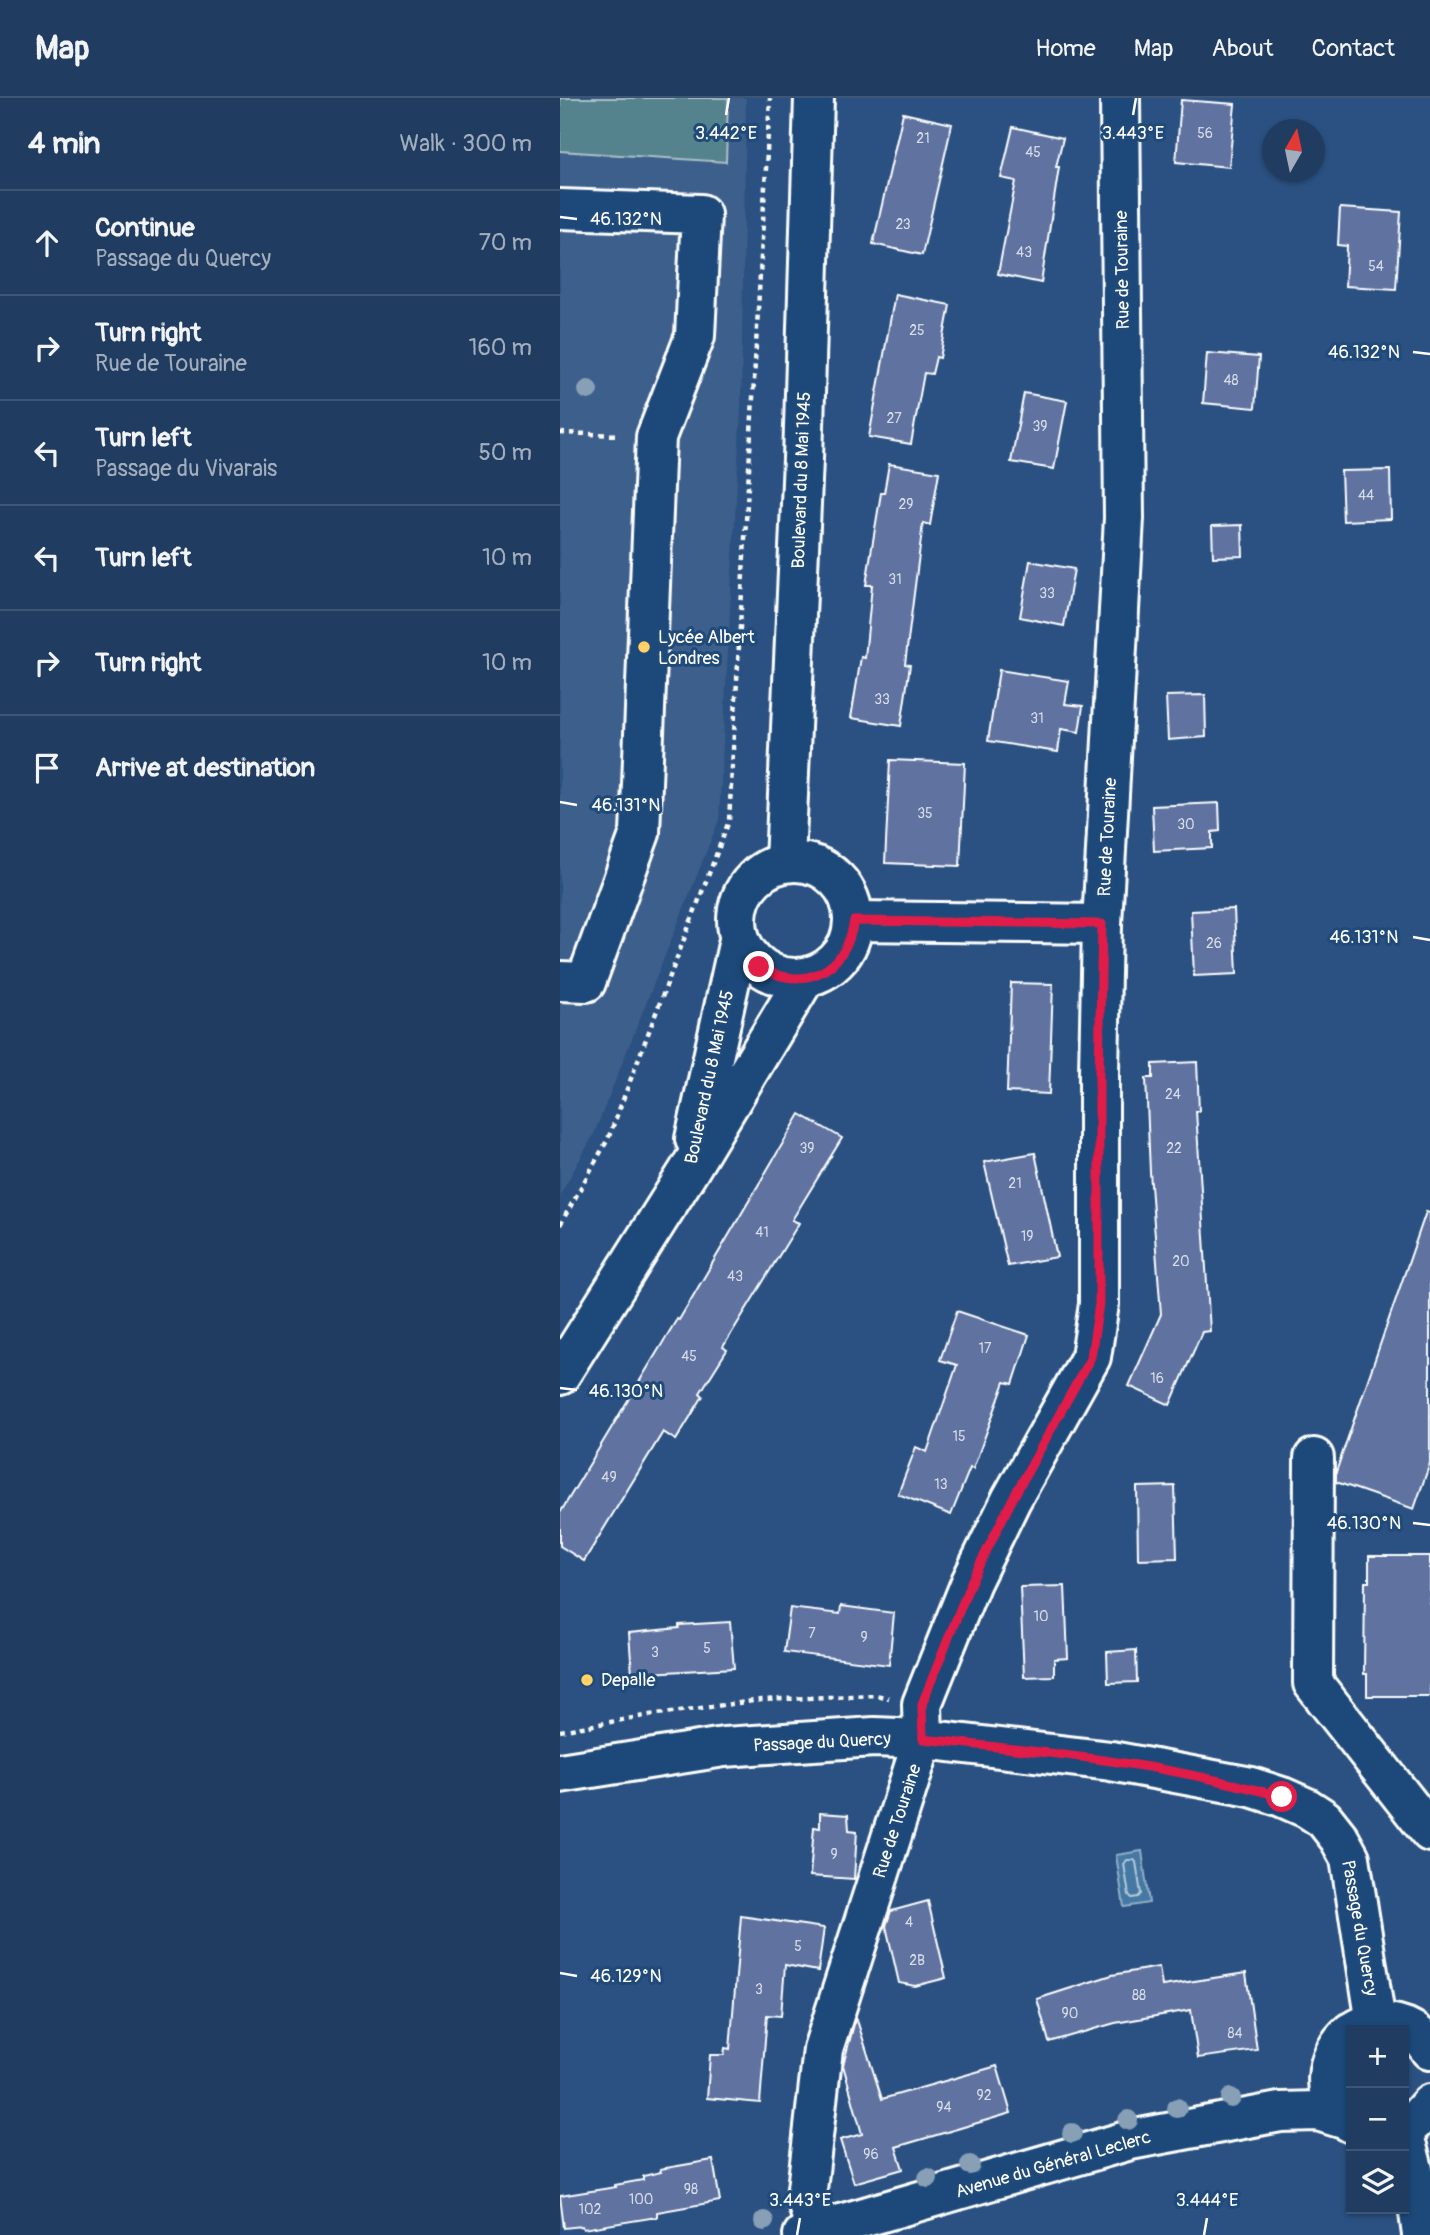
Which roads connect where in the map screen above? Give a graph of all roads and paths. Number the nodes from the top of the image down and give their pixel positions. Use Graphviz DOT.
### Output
graph roads {
  1 [pos="770,98"];
  2 [pos="814,98"];
  3 [pos="1120,98"];
  4 [pos="560,209"];
  5 [pos="560,433"];
  6 [pos="656,437"];
  7 [pos="785,862"];
  8 [pos="854,921"];
  9 [pos="1102,924"];
  10 [pos="740,940"];
  11 [pos="805,978"];
  12 [pos="560,981"];
  13 [pos="688,1172"];
  14 [pos="560,1225"];
  15 [pos="560,1375"];
  16 [pos="1314,1458"];
  17 [pos="923,1739"];
  18 [pos="560,1773"];
  19 [pos="1430,1832"];
  20 [pos="1361,2025"];
  21 [pos="1379,2025"];
  22 [pos="1398,2025"];
  23 [pos="1409,2030"];
  24 [pos="1346,2038"];
  25 [pos="1429,2044"];
  26 [pos="1430,2104"];
  27 [pos="1346,2118"];
  28 [pos="1346,2120"];
  29 [pos="1409,2125"];
  30 [pos="1408,2151"];
  31 [pos="809,2233"];
  32 [pos="1422,2235"];
  1 -- 14 [label="path"];
  2 -- 7 [label="street, Boulevard du 8 Mai 1945"];
  3 -- 9 [label="street, Rue de Touraine"];
  4 -- 6 [label="street"];
  5 -- 6 [label="path"];
  6 -- 12 [label="street"];
  7 -- 8 [label="street"];
  7 -- 10 [label="street"];
  8 -- 9 [label="street"];
  8 -- 11 [label="street"];
  9 -- 17 [label="street, Rue de Touraine"];
  10 -- 11 [label="street"];
  10 -- 13 [label="street, Boulevard du 8 Mai 1945"];
  11 -- 13 [label="street, Boulevard du 8 Mai 1945"];
  13 -- 15 [label="street, Boulevard du 8 Mai 1945"];
  16 -- 19 [label="street"];
  17 -- 18 [label="street, Passage du Quercy"];
  17 -- 20 [label="street, Passage du Quercy"];
  17 -- 31 [label="street, Rue de Touraine"];
  21 -- 22 [label="street"];
  23 -- 25 [label="street"];
  24 -- 27 [label="street"];
  26 -- 29 [label="street"];
  28 -- 31 [label="street, Avenue du Général Leclerc"];
  30 -- 32 [label="street"];
}
